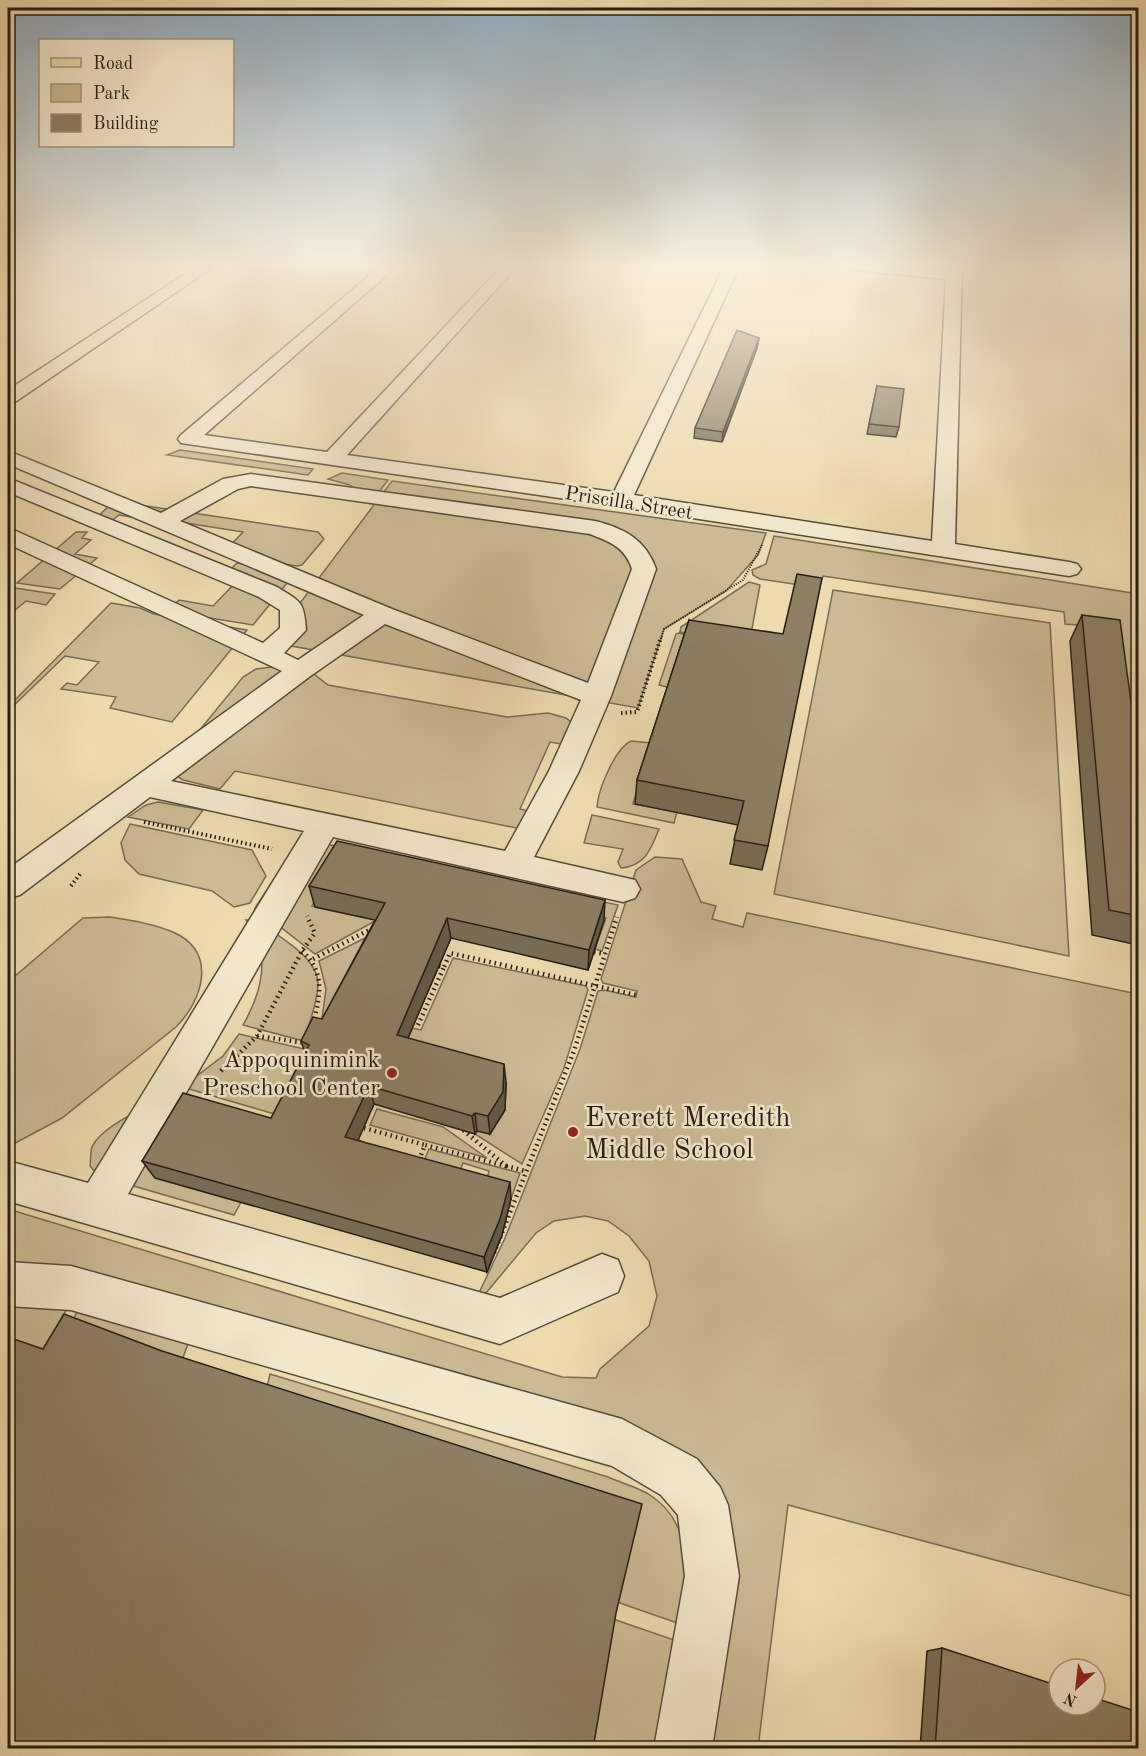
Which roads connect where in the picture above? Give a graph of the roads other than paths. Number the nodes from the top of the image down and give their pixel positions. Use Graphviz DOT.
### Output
graph roads {
  1 [pos="85,347"];
  2 [pos="296,347"];
  3 [pos="435,347"];
  4 [pos="695,347"];
  5 [pos="951,347"];
  6 [pos="8,398"];
  7 [pos="332,459"];
  8 [pos="11,470"];
  9 [pos="621,500"];
  10 [pos="162,521"];
  11 [pos="8,536"];
  12 [pos="943,551"];
  13 [pos="1070,569"];
  14 [pos="383,614"];
  15 [pos="267,654"];
  16 [pos="299,670"];
  17 [pos="594,705"];
  18 [pos="143,785"];
  19 [pos="315,840"];
  20 [pos="513,867"];
  21 [pos="8,886"];
  22 [pos="621,901"];
  23 [pos="8,1181"];
  24 [pos="97,1207"];
  25 [pos="602,1276"];
  26 [pos="8,1284"];
  27 [pos="683,1749"];
  1 -- 6 [label="main road"];
  2 -- 7 [label="street, Priscilla Street"];
  3 -- 7 [label="street"];
  4 -- 9 [label="street"];
  5 -- 12 [label="street"];
  7 -- 9 [label="street, Priscilla Street"];
  8 -- 10 [label="street"];
  8 -- 15 [label="street"];
  9 -- 12 [label="street, Priscilla Street"];
  10 -- 14 [label="street"];
  10 -- 17 [label="street"];
  11 -- 15 [label="street"];
  12 -- 13 [label="street, Priscilla Street"];
  14 -- 16 [label="street"];
  14 -- 17 [label="street"];
  15 -- 16 [label="street"];
  16 -- 18 [label="street"];
  17 -- 20 [label="street"];
  18 -- 19 [label="street"];
  18 -- 21 [label="street"];
  19 -- 20 [label="street"];
  19 -- 24 [label="street"];
  20 -- 22 [label="street"];
  23 -- 24 [label="street"];
  24 -- 25 [label="street"];
  26 -- 27 [label="street"];
}
